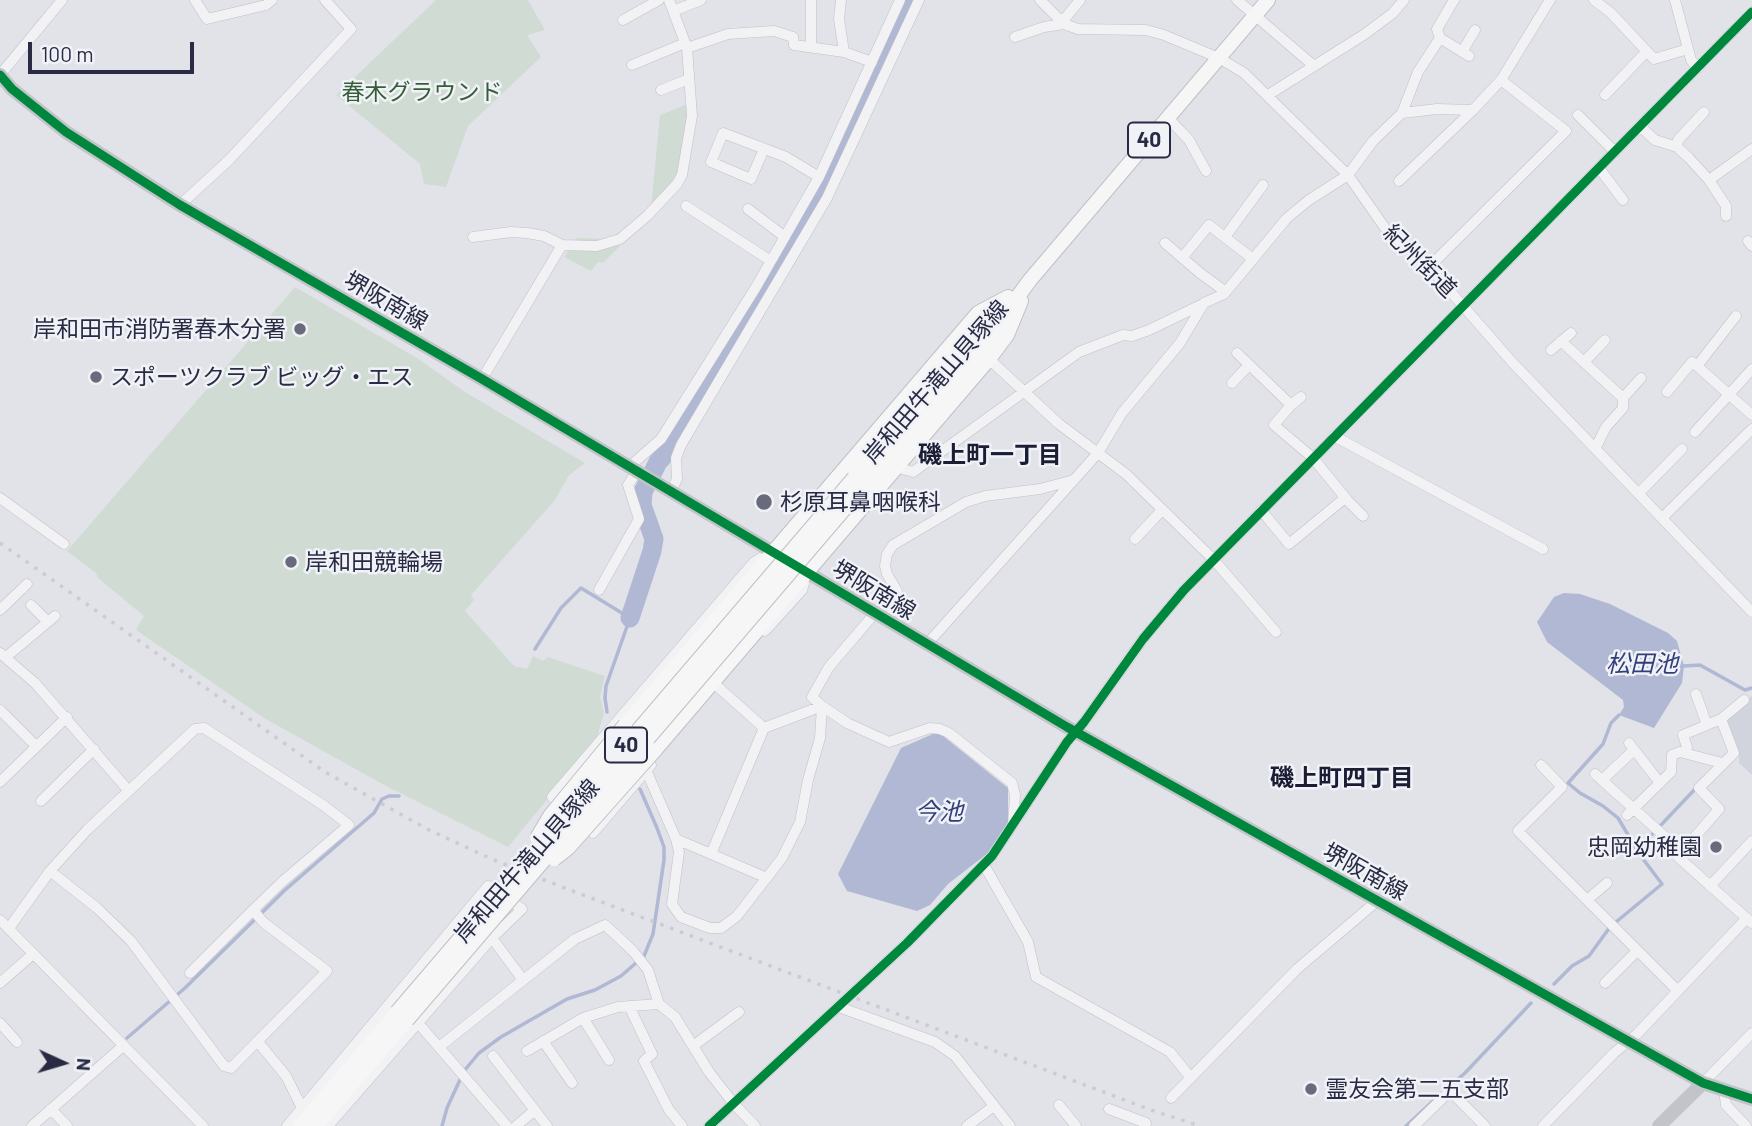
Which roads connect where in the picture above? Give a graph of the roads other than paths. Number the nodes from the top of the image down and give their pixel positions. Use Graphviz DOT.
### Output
graph roads {
  1 [pos="62,0"];
  2 [pos="195,0"];
  3 [pos="272,0"];
  4 [pos="325,0"];
  5 [pos="659,0"];
  6 [pos="669,0"];
  7 [pos="701,0"];
  8 [pos="811,0"];
  9 [pos="841,0"];
  10 [pos="900,0"];
  11 [pos="919,0"];
  12 [pos="1040,0"];
  13 [pos="1080,0"];
  14 [pos="1237,0"];
  15 [pos="1268,0"];
  16 [pos="1404,0"];
  17 [pos="1454,0"];
  18 [pos="1550,0"];
  19 [pos="1594,0"];
  20 [pos="1675,0"];
  21 [pos="673,11"];
  22 [pos="1752,12"];
  23 [pos="1255,15"];
  24 [pos="623,20"];
  25 [pos="1063,23"];
  26 [pos="1475,30"];
  27 [pos="1015,37"];
  28 [pos="1440,38"];
  29 [pos="686,46"];
  30 [pos="811,47"];
  31 [pos="1688,48"];
  32 [pos="1647,51"];
  33 [pos="844,52"];
  34 [pos="1219,58"];
  35 [pos="872,62"];
  36 [pos="632,65"];
  37 [pos="1314,66"];
  38 [pos="1698,68"];
  39 [pos="0,75"];
  40 [pos="689,79"];
  41 [pos="1501,80"];
  42 [pos="661,90"];
  43 [pos="1268,95"];
  44 [pos="1605,95"];
  45 [pos="1473,110"];
  46 [pos="1704,112"];
  47 [pos="1402,113"];
  48 [pos="1577,115"];
  49 [pos="1168,118"];
  50 [pos="1640,126"];
  51 [pos="1677,147"];
  52 [pos="764,149"];
  53 [pos="1752,149"];
  54 [pos="1615,152"];
  55 [pos="1599,168"];
  56 [pos="1206,171"];
  57 [pos="1348,175"];
  58 [pos="819,177"];
  59 [pos="1399,180"];
  60 [pos="1709,180"];
  61 [pos="1263,185"];
  62 [pos="1623,200"];
  63 [pos="180,205"];
  64 [pos="686,206"];
  65 [pos="748,209"];
  66 [pos="1726,216"];
  67 [pos="473,237"];
  68 [pos="785,237"];
  69 [pos="1225,237"];
  70 [pos="1166,243"];
  71 [pos="562,246"];
  72 [pos="1182,258"];
  73 [pos="1253,259"];
  74 [pos="771,261"];
  75 [pos="1429,267"];
  76 [pos="1030,280"];
  77 [pos="757,287"];
  78 [pos="1226,292"];
  79 [pos="769,295"];
  80 [pos="1008,297"];
  81 [pos="1204,303"];
  82 [pos="1464,304"];
  83 [pos="1736,316"];
  84 [pos="1571,333"];
  85 [pos="1605,340"];
  86 [pos="1561,341"];
  87 [pos="1551,350"];
  88 [pos="1237,354"];
  89 [pos="989,359"];
  90 [pos="1584,362"];
  91 [pos="1249,365"];
  92 [pos="1697,366"];
  93 [pos="1752,369"];
  94 [pos="1641,378"];
  95 [pos="482,379"];
  96 [pos="1232,383"];
  97 [pos="1024,391"];
  98 [pos="1667,392"];
  99 [pos="1729,395"];
  100 [pos="1301,397"];
  101 [pos="1623,398"];
  102 [pos="1291,405"];
  103 [pos="1752,415"];
  104 [pos="1752,429"];
  105 [pos="1695,432"];
  106 [pos="1334,436"];
  107 [pos="1596,447"];
  108 [pos="1682,449"];
  109 [pos="1098,453"];
  110 [pos="1313,458"];
  111 [pos="897,467"];
  112 [pos="635,470"];
  113 [pos="1074,480"];
  114 [pos="859,482"];
  115 [pos="668,490"];
  116 [pos="1639,493"];
  117 [pos="0,498"];
  118 [pos="1345,498"];
  119 [pos="1162,510"];
  120 [pos="1261,510"];
  121 [pos="1363,516"];
  122 [pos="1662,518"];
  123 [pos="1135,539"];
  124 [pos="64,544"];
  125 [pos="1543,549"];
  126 [pos="772,552"];
  127 [pos="1213,559"];
  128 [pos="807,573"];
  129 [pos="27,584"];
  130 [pos="606,586"];
  131 [pos="32,605"];
  132 [pos="0,610"];
  133 [pos="1752,612"];
  134 [pos="882,617"];
  135 [pos="1276,632"];
  136 [pos="927,644"];
  137 [pos="3,655"];
  138 [pos="718,687"];
  139 [pos="1696,694"];
  140 [pos="1744,700"];
  141 [pos="822,706"];
  142 [pos="0,710"];
  143 [pos="67,717"];
  144 [pos="1721,719"];
  145 [pos="1707,725"];
  146 [pos="764,728"];
  147 [pos="1076,732"];
  148 [pos="36,746"];
  149 [pos="93,749"];
  150 [pos="1685,753"];
  151 [pos="1723,763"];
  152 [pos="0,764"];
  153 [pos="1541,765"];
  154 [pos="646,770"];
  155 [pos="9,772"];
  156 [pos="0,782"];
  157 [pos="1660,783"];
  158 [pos="128,790"];
  159 [pos="41,801"];
  160 [pos="1630,812"];
  161 [pos="1013,824"];
  162 [pos="676,839"];
  163 [pos="1752,841"];
  164 [pos="1682,852"];
  165 [pos="711,854"];
  166 [pos="984,865"];
  167 [pos="50,871"];
  168 [pos="767,878"];
  169 [pos="519,881"];
  170 [pos="1607,884"];
  171 [pos="1710,886"];
  172 [pos="1587,900"];
  173 [pos="1377,901"];
  174 [pos="253,910"];
  175 [pos="0,920"];
  176 [pos="1750,920"];
  177 [pos="455,926"];
  178 [pos="9,928"];
  179 [pos="492,938"];
  180 [pos="483,949"];
  181 [pos="1637,951"];
  182 [pos="33,954"];
  183 [pos="190,973"];
  184 [pos="523,980"];
  185 [pos="0,983"];
  186 [pos="1605,983"];
  187 [pos="1676,990"];
  188 [pos="659,1004"];
  189 [pos="629,1006"];
  190 [pos="839,1007"];
  191 [pos="739,1012"];
  192 [pos="408,1018"];
  193 [pos="583,1018"];
  194 [pos="0,1023"];
  195 [pos="1752,1032"];
  196 [pos="543,1041"];
  197 [pos="1627,1041"];
  198 [pos="18,1042"];
  199 [pos="258,1042"];
  200 [pos="123,1046"];
  201 [pos="693,1046"];
  202 [pos="439,1047"];
  203 [pos="527,1051"];
  204 [pos="493,1056"];
  205 [pos="609,1060"];
  206 [pos="1191,1078"];
  207 [pos="572,1083"];
  208 [pos="1703,1083"];
  209 [pos="1724,1090"];
  210 [pos="1171,1098"];
  211 [pos="1752,1100"];
  212 [pos="734,1104"];
  213 [pos="1059,1105"];
  214 [pos="994,1106"];
  215 [pos="302,1108"];
  216 [pos="51,1109"];
  217 [pos="1109,1109"];
  218 [pos="535,1111"];
  219 [pos="64,1125"];
  220 [pos="32,1126"];
  221 [pos="203,1126"];
  222 [pos="287,1126"];
  223 [pos="300,1126"];
  224 [pos="316,1126"];
  225 [pos="328,1126"];
  226 [pos="507,1126"];
  227 [pos="516,1126"];
  228 [pos="547,1126"];
  229 [pos="681,1126"];
  230 [pos="709,1126"];
  231 [pos="755,1126"];
  232 [pos="967,1126"];
  233 [pos="1010,1126"];
  234 [pos="1076,1126"];
  235 [pos="1144,1126"];
  236 [pos="1414,1126"];
  237 [pos="1485,1126"];
  238 [pos="1543,1126"];
  239 [pos="1659,1126"];
  240 [pos="1746,1126"];
  1 -- 39 [label="street"];
  2 -- 3 [label="street"];
  4 -- 63 [label="street"];
  5 -- 24 [label="street"];
  6 -- 21 [label="street"];
  7 -- 21 [label="street"];
  8 -- 30 [label="street"];
  9 -- 33 [label="street"];
  10 -- 35 [label="street"];
  11 -- 79 [label="street"];
  12 -- 25 [label="street"];
  13 -- 25 [label="street"];
  14 -- 23 [label="street"];
  15 -- 23 [label="main road, 岸和田牛滝山貝塚線 / 40"];
  16 -- 37 [label="street"];
  17 -- 28 [label="street"];
  18 -- 41 [label="street"];
  19 -- 32 [label="street"];
  20 -- 31 [label="street"];
  21 -- 29 [label="street"];
  22 -- 38 [label="street"];
  23 -- 34 [label="main road, 岸和田牛滝山貝塚線 / 40"];
  23 -- 37 [label="street"];
  25 -- 27 [label="street"];
  25 -- 34 [label="street, 紀州街道"];
  26 -- 28 [label="street"];
  28 -- 47 [label="street"];
  29 -- 30 [label="street"];
  29 -- 36 [label="street"];
  29 -- 40 [label="street"];
  30 -- 33 [label="street"];
  31 -- 32 [label="street"];
  31 -- 38 [label="street"];
  32 -- 44 [label="street"];
  33 -- 35 [label="street"];
  34 -- 43 [label="street, 紀州街道"];
  34 -- 49 [label="main road, 岸和田牛滝山貝塚線 / 40"];
  35 -- 58 [label="street"];
  37 -- 43 [label="street"];
  38 -- 50 [label="street"];
  39 -- 63 [label="main road, 堺阪南線"];
  40 -- 42 [label="street"];
  40 -- 71 [label="street"];
  41 -- 45 [label="street"];
  41 -- 75 [label="street"];
  43 -- 57 [label="street, 紀州街道"];
  45 -- 47 [label="street"];
  45 -- 59 [label="street"];
  46 -- 51 [label="street"];
  47 -- 57 [label="street"];
  48 -- 54 [label="street"];
  49 -- 56 [label="street"];
  49 -- 76 [label="main road, 岸和田牛滝山貝塚線 / 40"];
  50 -- 51 [label="street"];
  50 -- 54 [label="street"];
  51 -- 60 [label="street"];
  52 -- 52 [label="street"];
  52 -- 58 [label="street"];
  53 -- 60 [label="street"];
  54 -- 55 [label="street"];
  55 -- 62 [label="street"];
  55 -- 82 [label="street"];
  57 -- 73 [label="street"];
  57 -- 75 [label="street, 紀州街道"];
  58 -- 68 [label="street"];
  60 -- 66 [label="street"];
  61 -- 69 [label="street"];
  63 -- 95 [label="main road, 堺阪南線"];
  64 -- 74 [label="street"];
  65 -- 68 [label="street"];
  67 -- 71 [label="street"];
  68 -- 74 [label="street"];
  69 -- 72 [label="street"];
  69 -- 73 [label="street"];
  70 -- 72 [label="street"];
  71 -- 95 [label="street"];
  72 -- 78 [label="street"];
  73 -- 78 [label="street"];
  74 -- 77 [label="street"];
  75 -- 82 [label="street, 紀州街道"];
  76 -- 80 [label="main road, 岸和田牛滝山貝塚線 / 40"];
  76 -- 89 [label="main road"];
  76 -- 114 [label="main road, 岸和田牛滝山貝塚線 / 40"];
  77 -- 79 [label="street"];
  77 -- 112 [label="street"];
  78 -- 81 [label="street"];
  79 -- 115 [label="street"];
  80 -- 114 [label="main road, 岸和田牛滝山貝塚線 / 40"];
  80 -- 126 [label="main road"];
  81 -- 97 [label="street"];
  81 -- 109 [label="street"];
  82 -- 106 [label="street"];
  82 -- 107 [label="street, 紀州街道"];
  83 -- 92 [label="street"];
  84 -- 86 [label="street"];
  85 -- 90 [label="street"];
  86 -- 87 [label="street"];
  86 -- 90 [label="street"];
  88 -- 91 [label="street"];
  89 -- 97 [label="street"];
  89 -- 111 [label="main road"];
  90 -- 101 [label="street"];
  91 -- 96 [label="street"];
  91 -- 102 [label="street"];
  92 -- 98 [label="street"];
  92 -- 99 [label="street"];
  93 -- 99 [label="street"];
  94 -- 101 [label="street"];
  95 -- 112 [label="main road, 堺阪南線"];
  97 -- 109 [label="street"];
  97 -- 111 [label="street"];
  99 -- 103 [label="street"];
  99 -- 105 [label="street"];
  100 -- 102 [label="street"];
  101 -- 107 [label="street"];
  102 -- 110 [label="street"];
  104 -- 122 [label="street"];
  106 -- 110 [label="street"];
  106 -- 125 [label="street"];
  107 -- 116 [label="street, 紀州街道"];
  108 -- 116 [label="street"];
  109 -- 113 [label="street"];
  109 -- 119 [label="street"];
  110 -- 118 [label="street"];
  110 -- 120 [label="street"];
  111 -- 128 [label="main road"];
  112 -- 115 [label="main road, 堺阪南線"];
  112 -- 130 [label="street"];
  113 -- 134 [label="street"];
  113 -- 136 [label="street"];
  114 -- 169 [label="main road, 岸和田牛滝山貝塚線 / 40, bridge"];
  115 -- 126 [label="main road, 堺阪南線"];
  116 -- 122 [label="street, 紀州街道"];
  117 -- 124 [label="street"];
  118 -- 120 [label="street"];
  118 -- 121 [label="street"];
  119 -- 123 [label="street"];
  119 -- 127 [label="street"];
  120 -- 127 [label="street"];
  122 -- 133 [label="street, 紀州街道"];
  126 -- 128 [label="main road, 堺阪南線"];
  126 -- 154 [label="street"];
  126 -- 169 [label="main road, bridge"];
  127 -- 135 [label="street"];
  127 -- 147 [label="street"];
  128 -- 134 [label="main road, 堺阪南線"];
  128 -- 138 [label="street"];
  128 -- 169 [label="main road, bridge"];
  129 -- 132 [label="street"];
  131 -- 137 [label="street"];
  134 -- 136 [label="main road, 堺阪南線"];
  134 -- 141 [label="street"];
  136 -- 147 [label="main road, 堺阪南線"];
  137 -- 143 [label="street"];
  138 -- 146 [label="street"];
  138 -- 154 [label="street"];
  139 -- 145 [label="street"];
  140 -- 144 [label="street"];
  141 -- 146 [label="street"];
  141 -- 161 [label="street"];
  141 -- 168 [label="street"];
  142 -- 148 [label="street"];
  143 -- 148 [label="street"];
  143 -- 149 [label="street"];
  144 -- 145 [label="street"];
  144 -- 151 [label="street"];
  145 -- 150 [label="street"];
  146 -- 165 [label="street"];
  147 -- 161 [label="street"];
  147 -- 173 [label="main road, 堺阪南線"];
  148 -- 155 [label="street"];
  149 -- 158 [label="street"];
  149 -- 159 [label="street"];
  150 -- 151 [label="street"];
  150 -- 157 [label="street"];
  151 -- 164 [label="street"];
  152 -- 155 [label="street"];
  153 -- 172 [label="street"];
  154 -- 162 [label="street"];
  155 -- 156 [label="street"];
  157 -- 160 [label="street"];
  157 -- 160 [label="street"];
  158 -- 167 [label="street"];
  158 -- 174 [label="street"];
  160 -- 164 [label="street"];
  161 -- 166 [label="street"];
  162 -- 165 [label="street"];
  162 -- 168 [label="street"];
  163 -- 171 [label="street"];
  164 -- 171 [label="street"];
  165 -- 168 [label="street"];
  166 -- 190 [label="street"];
  166 -- 206 [label="street"];
  167 -- 178 [label="street"];
  167 -- 199 [label="street"];
  169 -- 192 [label="main road, 岸和田牛滝山貝塚線 / 40, bridge"];
  170 -- 172 [label="street"];
  171 -- 176 [label="street"];
  172 -- 181 [label="street"];
  173 -- 197 [label="main road, 堺阪南線"];
  173 -- 206 [label="street"];
  174 -- 183 [label="street"];
  174 -- 199 [label="street"];
  175 -- 178 [label="street"];
  176 -- 187 [label="street"];
  177 -- 179 [label="street"];
  177 -- 180 [label="street"];
  177 -- 215 [label="street"];
  178 -- 182 [label="street"];
  179 -- 180 [label="street"];
  179 -- 184 [label="street"];
  180 -- 192 [label="street"];
  181 -- 186 [label="street"];
  181 -- 187 [label="street"];
  182 -- 185 [label="street"];
  182 -- 200 [label="street"];
  184 -- 188 [label="street"];
  184 -- 202 [label="street"];
  187 -- 197 [label="street"];
  188 -- 189 [label="street"];
  188 -- 201 [label="street"];
  189 -- 193 [label="street"];
  189 -- 229 [label="street"];
  190 -- 212 [label="street"];
  190 -- 214 [label="street"];
  191 -- 201 [label="street"];
  192 -- 202 [label="street"];
  192 -- 223 [label="main road, 岸和田牛滝山貝塚線 / 40"];
  192 -- 224 [label="main road, 岸和田牛滝山貝塚線 / 40"];
  192 -- 225 [label="street"];
  193 -- 196 [label="street"];
  193 -- 205 [label="street"];
  194 -- 198 [label="street"];
  195 -- 208 [label="street"];
  196 -- 203 [label="street"];
  196 -- 207 [label="street"];
  197 -- 208 [label="main road, 堺阪南線"];
  197 -- 238 [label="street"];
  199 -- 215 [label="street"];
  200 -- 216 [label="street"];
  200 -- 221 [label="street"];
  201 -- 212 [label="street"];
  202 -- 226 [label="street"];
  204 -- 218 [label="street"];
  206 -- 210 [label="street"];
  208 -- 209 [label="main road, 堺阪南線"];
  208 -- 239 [label="main road"];
  209 -- 211 [label="main road, 堺阪南線"];
  209 -- 240 [label="street"];
  212 -- 230 [label="street"];
  212 -- 231 [label="street"];
  213 -- 234 [label="street"];
  214 -- 232 [label="street"];
  214 -- 233 [label="street"];
  215 -- 222 [label="street"];
  216 -- 219 [label="street"];
  216 -- 220 [label="street"];
  217 -- 235 [label="street"];
  218 -- 227 [label="street"];
  218 -- 228 [label="street"];
  236 -- 237 [label="street"];
}
